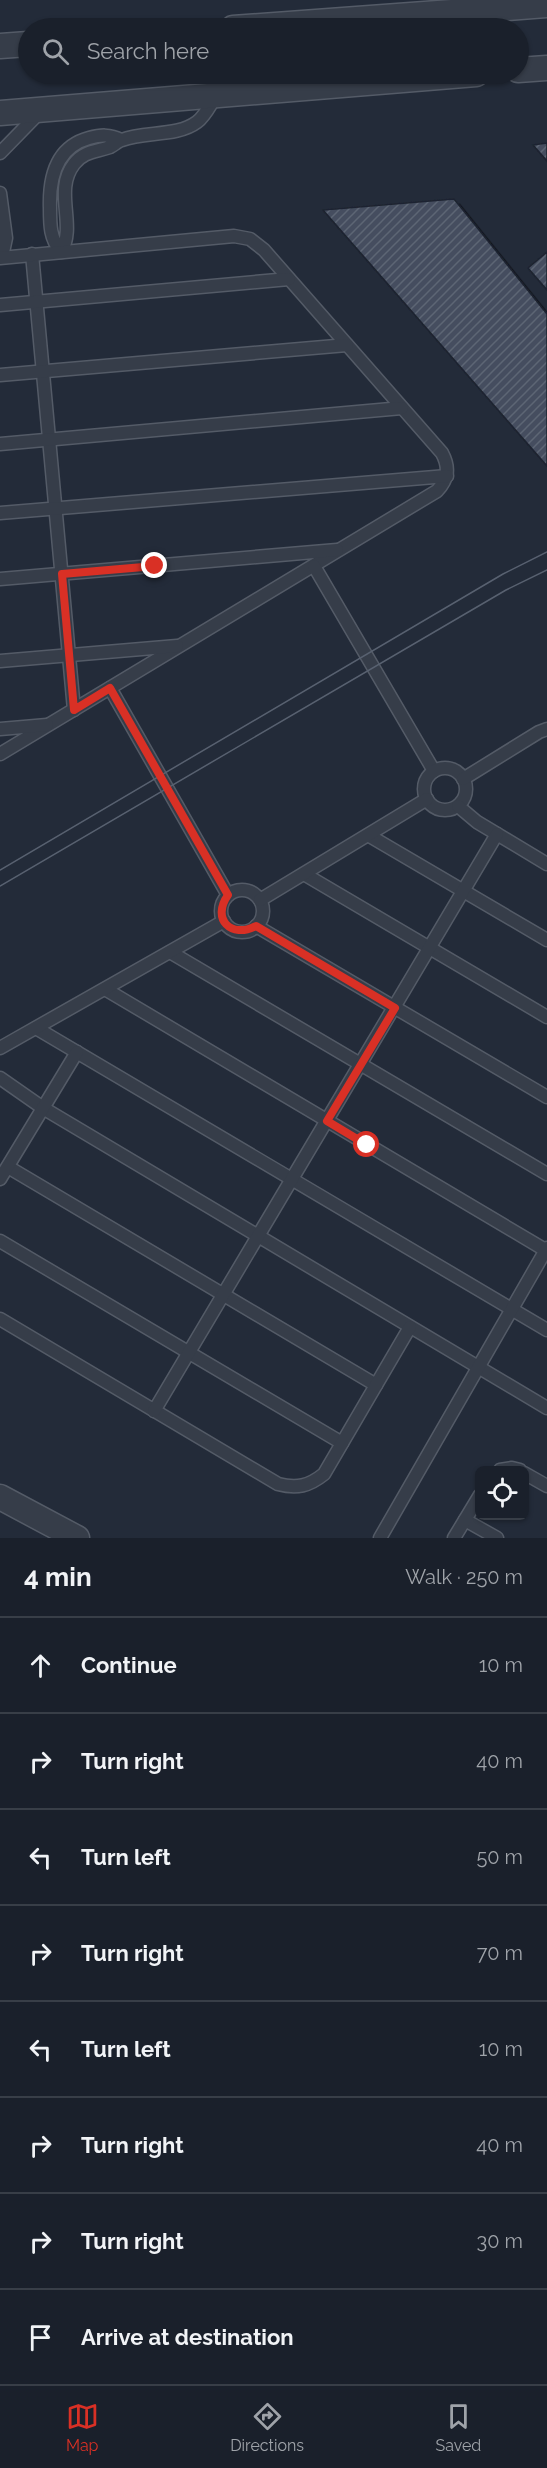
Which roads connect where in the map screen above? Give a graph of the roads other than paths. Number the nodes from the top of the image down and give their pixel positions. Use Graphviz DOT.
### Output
graph roads {
  1 [pos="547,5"];
  2 [pos="370,18"];
  3 [pos="18,45"];
  4 [pos="0,46"];
  5 [pos="547,68"];
  6 [pos="529,69"];
  7 [pos="352,84"];
  8 [pos="216,95"];
  9 [pos="42,110"];
  10 [pos="0,113"];
  11 [pos="0,153"];
  12 [pos="0,193"];
  13 [pos="62,252"];
  14 [pos="32,254"];
  15 [pos="1,257"];
  16 [pos="289,279"];
  17 [pos="36,302"];
  18 [pos="0,305"];
  19 [pos="347,345"];
  20 [pos="43,371"];
  21 [pos="0,375"];
  22 [pos="402,408"];
  23 [pos="49,439"];
  24 [pos="0,444"];
  25 [pos="447,476"];
  26 [pos="56,509"];
  27 [pos="0,513"];
  28 [pos="342,549"];
  29 [pos="314,566"];
  30 [pos="62,574"];
  31 [pos="0,579"];
  32 [pos="181,646"];
  33 [pos="69,656"];
  34 [pos="0,662"];
  35 [pos="110,688"];
  36 [pos="74,710"];
  37 [pos="51,724"];
  38 [pos="0,729"];
  39 [pos="547,729"];
  40 [pos="0,754"];
  41 [pos="434,771"];
  42 [pos="463,778"];
  43 [pos="427,800"];
  44 [pos="458,806"];
  45 [pos="497,834"];
  46 [pos="368,835"];
  47 [pos="547,864"];
  48 [pos="303,874"];
  49 [pos="464,891"];
  50 [pos="228,895"];
  51 [pos="260,900"];
  52 [pos="224,921"];
  53 [pos="256,926"];
  54 [pos="547,940"];
  55 [pos="430,948"];
  56 [pos="171,951"];
  57 [pos="105,990"];
  58 [pos="395,1008"];
  59 [pos="547,1017"];
  60 [pos="36,1028"];
  61 [pos="0,1048"];
  62 [pos="77,1052"];
  63 [pos="361,1064"];
  64 [pos="0,1078"];
  65 [pos="547,1097"];
  66 [pos="43,1108"];
  67 [pos="327,1121"];
  68 [pos="8,1167"];
  69 [pos="547,1174"];
  70 [pos="0,1179"];
  71 [pos="292,1179"];
  72 [pos="258,1236"];
  73 [pos="0,1241"];
  74 [pos="547,1250"];
  75 [pos="223,1294"];
  76 [pos="512,1309"];
  77 [pos="0,1319"];
  78 [pos="410,1327"];
  79 [pos="547,1330"];
  80 [pos="189,1353"];
  81 [pos="478,1367"];
  82 [pos="376,1385"];
  83 [pos="547,1408"];
  84 [pos="154,1411"];
  85 [pos="342,1443"];
  86 [pos="529,1475"];
  87 [pos="547,1486"];
  88 [pos="0,1497"];
  89 [pos="475,1503"];
  90 [pos="465,1520"];
  91 [pos="77,1538"];
  92 [pos="380,1538"];
  93 [pos="454,1538"];
  94 [pos="498,1538"];
  1 -- 2 [label="street"];
  3 -- 4 [label="street"];
  5 -- 6 [label="street"];
  7 -- 8 [label="street"];
  8 -- 9 [label="street"];
  8 -- 13 [label="lane"];
  9 -- 10 [label="street"];
  9 -- 11 [label="lane"];
  12 -- 15 [label="lane"];
  13 -- 14 [label="lane"];
  13 -- 16 [label="lane"];
  14 -- 15 [label="lane"];
  14 -- 17 [label="lane"];
  16 -- 17 [label="lane"];
  16 -- 19 [label="lane"];
  17 -- 18 [label="lane"];
  17 -- 20 [label="lane"];
  19 -- 20 [label="lane"];
  19 -- 22 [label="lane"];
  20 -- 21 [label="lane"];
  20 -- 23 [label="lane"];
  22 -- 23 [label="lane"];
  22 -- 25 [label="lane"];
  23 -- 24 [label="lane"];
  23 -- 26 [label="lane"];
  25 -- 26 [label="lane"];
  25 -- 28 [label="lane"];
  26 -- 27 [label="lane"];
  26 -- 30 [label="lane"];
  28 -- 29 [label="lane"];
  28 -- 30 [label="lane"];
  29 -- 32 [label="lane"];
  29 -- 41 [label="lane"];
  30 -- 31 [label="lane"];
  30 -- 33 [label="lane"];
  32 -- 33 [label="lane"];
  32 -- 35 [label="lane"];
  33 -- 34 [label="lane"];
  33 -- 36 [label="lane"];
  35 -- 36 [label="lane"];
  35 -- 50 [label="lane"];
  36 -- 37 [label="lane"];
  37 -- 38 [label="lane"];
  37 -- 40 [label="lane"];
  39 -- 42 [label="lane"];
  41 -- 42 [label="lane"];
  41 -- 43 [label="lane"];
  42 -- 44 [label="lane"];
  43 -- 44 [label="lane"];
  43 -- 46 [label="lane"];
  44 -- 45 [label="lane"];
  45 -- 47 [label="lane"];
  45 -- 49 [label="lane"];
  46 -- 48 [label="lane"];
  46 -- 49 [label="lane"];
  48 -- 51 [label="lane"];
  48 -- 55 [label="lane"];
  49 -- 54 [label="lane"];
  49 -- 55 [label="lane"];
  50 -- 51 [label="lane"];
  50 -- 52 [label="lane"];
  51 -- 53 [label="lane"];
  52 -- 53 [label="lane"];
  52 -- 56 [label="lane"];
  53 -- 58 [label="lane"];
  55 -- 58 [label="lane"];
  55 -- 59 [label="lane"];
  56 -- 57 [label="lane"];
  56 -- 63 [label="lane"];
  57 -- 60 [label="lane"];
  57 -- 67 [label="lane"];
  58 -- 63 [label="lane"];
  58 -- 65 [label="lane"];
  60 -- 61 [label="lane"];
  60 -- 62 [label="lane"];
  62 -- 66 [label="lane"];
  62 -- 71 [label="lane"];
  63 -- 67 [label="lane"];
  63 -- 69 [label="lane"];
  64 -- 66 [label="lane"];
  66 -- 68 [label="lane"];
  66 -- 72 [label="lane"];
  67 -- 71 [label="lane"];
  67 -- 74 [label="lane"];
  68 -- 70 [label="lane"];
  68 -- 75 [label="lane"];
  71 -- 72 [label="lane"];
  71 -- 76 [label="lane"];
  72 -- 75 [label="lane"];
  72 -- 78 [label="lane"];
  73 -- 80 [label="lane"];
  74 -- 76 [label="lane"];
  75 -- 80 [label="lane"];
  75 -- 82 [label="lane"];
  76 -- 79 [label="lane"];
  76 -- 81 [label="lane"];
  77 -- 84 [label="lane"];
  78 -- 81 [label="lane"];
  78 -- 82 [label="lane"];
  80 -- 84 [label="lane"];
  80 -- 85 [label="lane"];
  81 -- 83 [label="lane"];
  81 -- 92 [label="lane"];
  82 -- 85 [label="lane"];
  84 -- 85 [label="lane"];
  86 -- 87 [label="lane"];
  88 -- 91 [label="street"];
  89 -- 90 [label="lane"];
  90 -- 93 [label="lane"];
  90 -- 94 [label="lane"];
}
